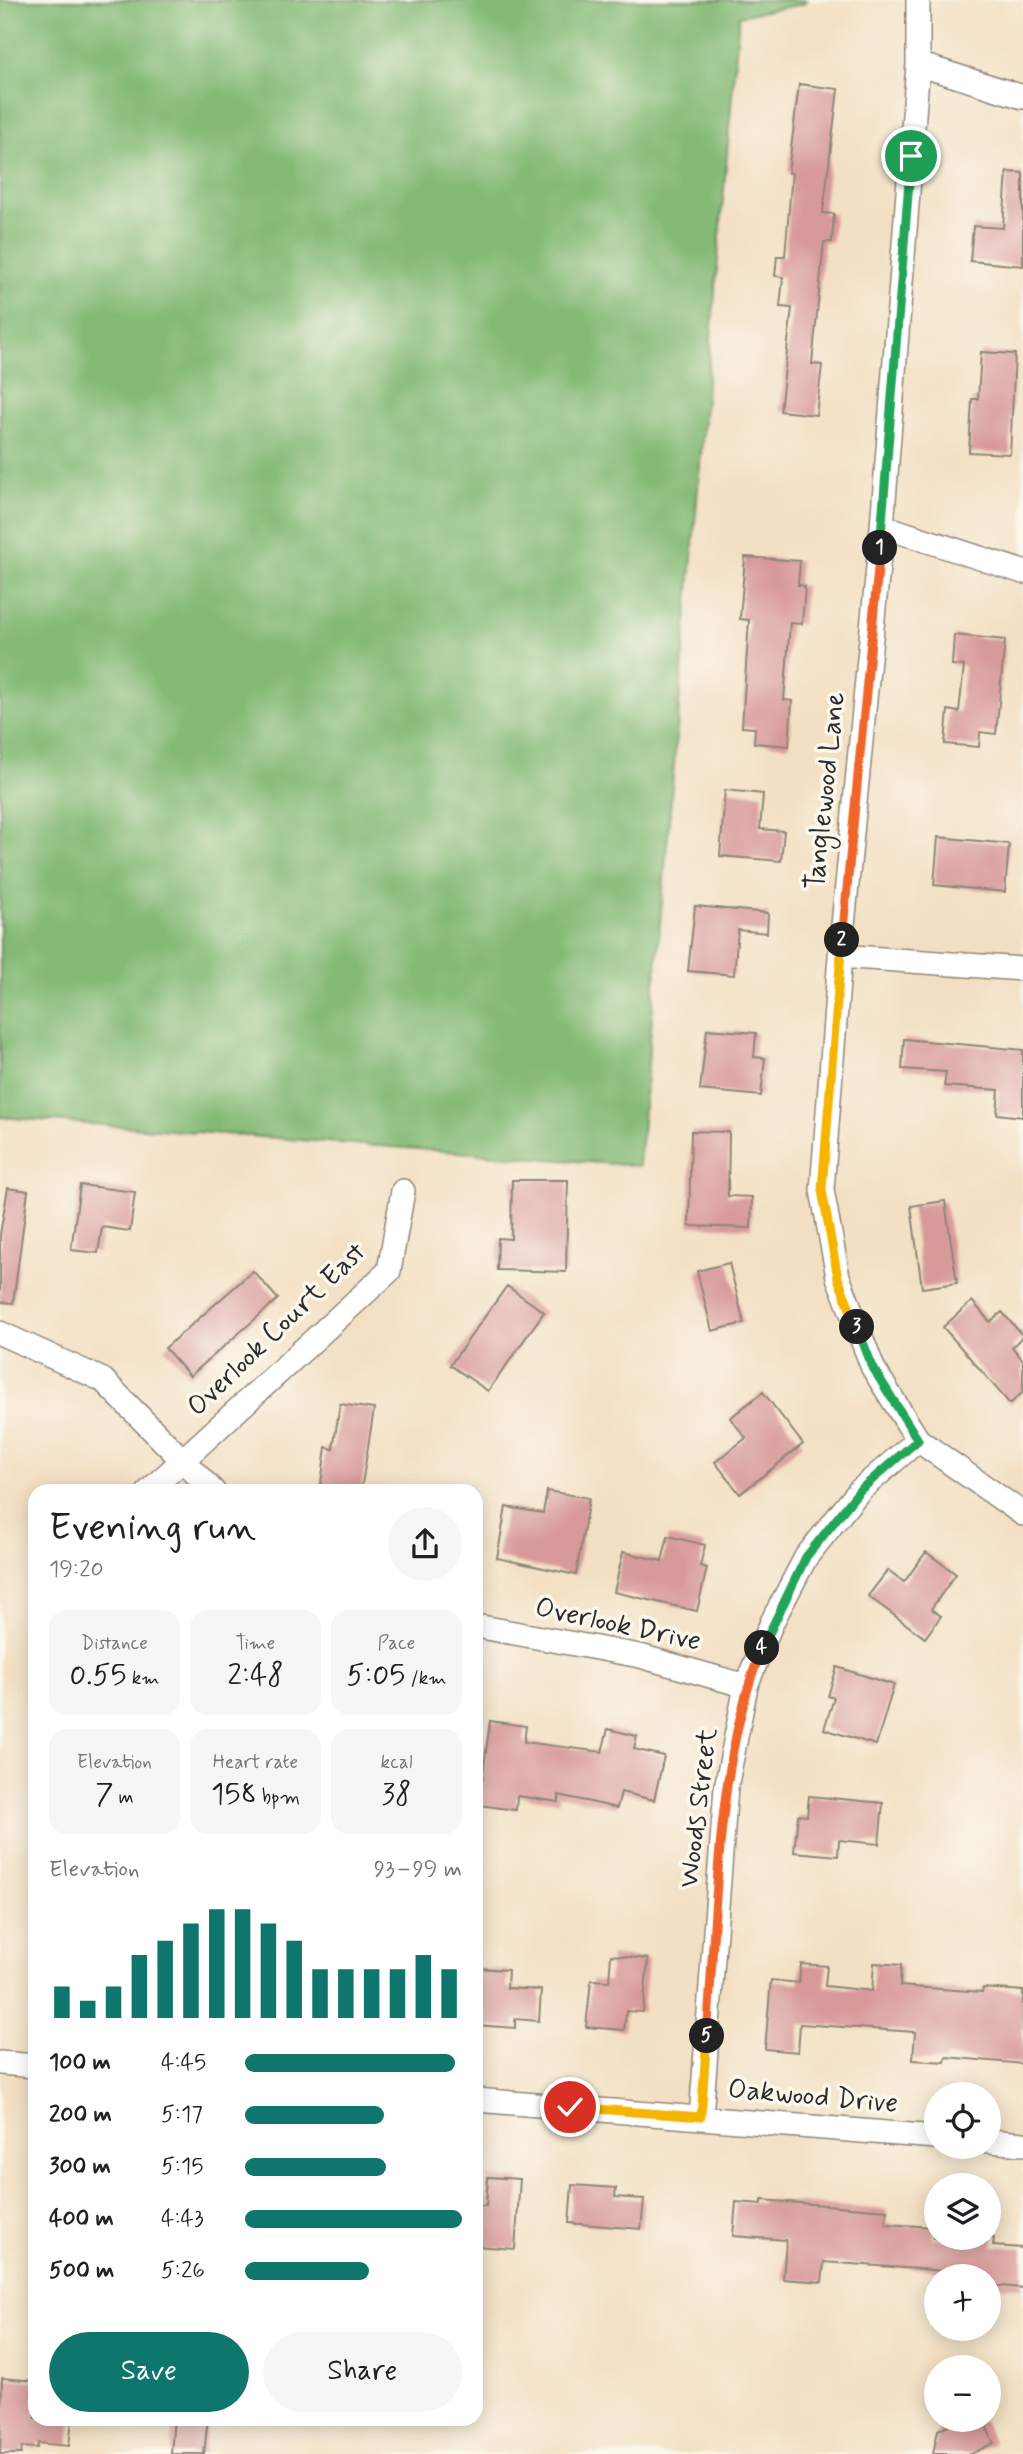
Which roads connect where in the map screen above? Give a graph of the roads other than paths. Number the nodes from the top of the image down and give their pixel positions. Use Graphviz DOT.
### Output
graph roads {
  1 [pos="918,0"];
  2 [pos="918,64"];
  3 [pos="1023,97"];
  4 [pos="882,526"];
  5 [pos="1023,572"];
  6 [pos="840,956"];
  7 [pos="1023,969"];
  8 [pos="403,1191"];
  9 [pos="0,1333"];
  10 [pos="918,1440"];
  11 [pos="181,1462"];
  12 [pos="157,1484"];
  13 [pos="205,1484"];
  14 [pos="1023,1514"];
  15 [pos="483,1627"];
  16 [pos="746,1686"];
  17 [pos="0,2063"];
  18 [pos="28,2065"];
  19 [pos="483,2101"];
  20 [pos="701,2117"];
  21 [pos="924,2136"];
  22 [pos="1001,2142"];
  23 [pos="1023,2144"];
  1 -- 2 [label="street, Tanglewood Lane"];
  2 -- 3 [label="street"];
  2 -- 4 [label="street, Tanglewood Lane"];
  4 -- 5 [label="street"];
  4 -- 6 [label="street, Tanglewood Lane"];
  6 -- 7 [label="street"];
  6 -- 10 [label="street, Tanglewood Lane"];
  8 -- 11 [label="street, Overlook Court East"];
  9 -- 11 [label="street"];
  10 -- 14 [label="street, Tanglewood Lane"];
  10 -- 16 [label="street, Woods Street"];
  11 -- 12 [label="street, Overlook Court East"];
  11 -- 13 [label="street"];
  15 -- 16 [label="street, Overlook Drive"];
  16 -- 20 [label="street, Woods Street"];
  17 -- 18 [label="street"];
  19 -- 20 [label="street, Oakwood Drive"];
  20 -- 21 [label="street, Oakwood Drive"];
  22 -- 23 [label="street"];
}
